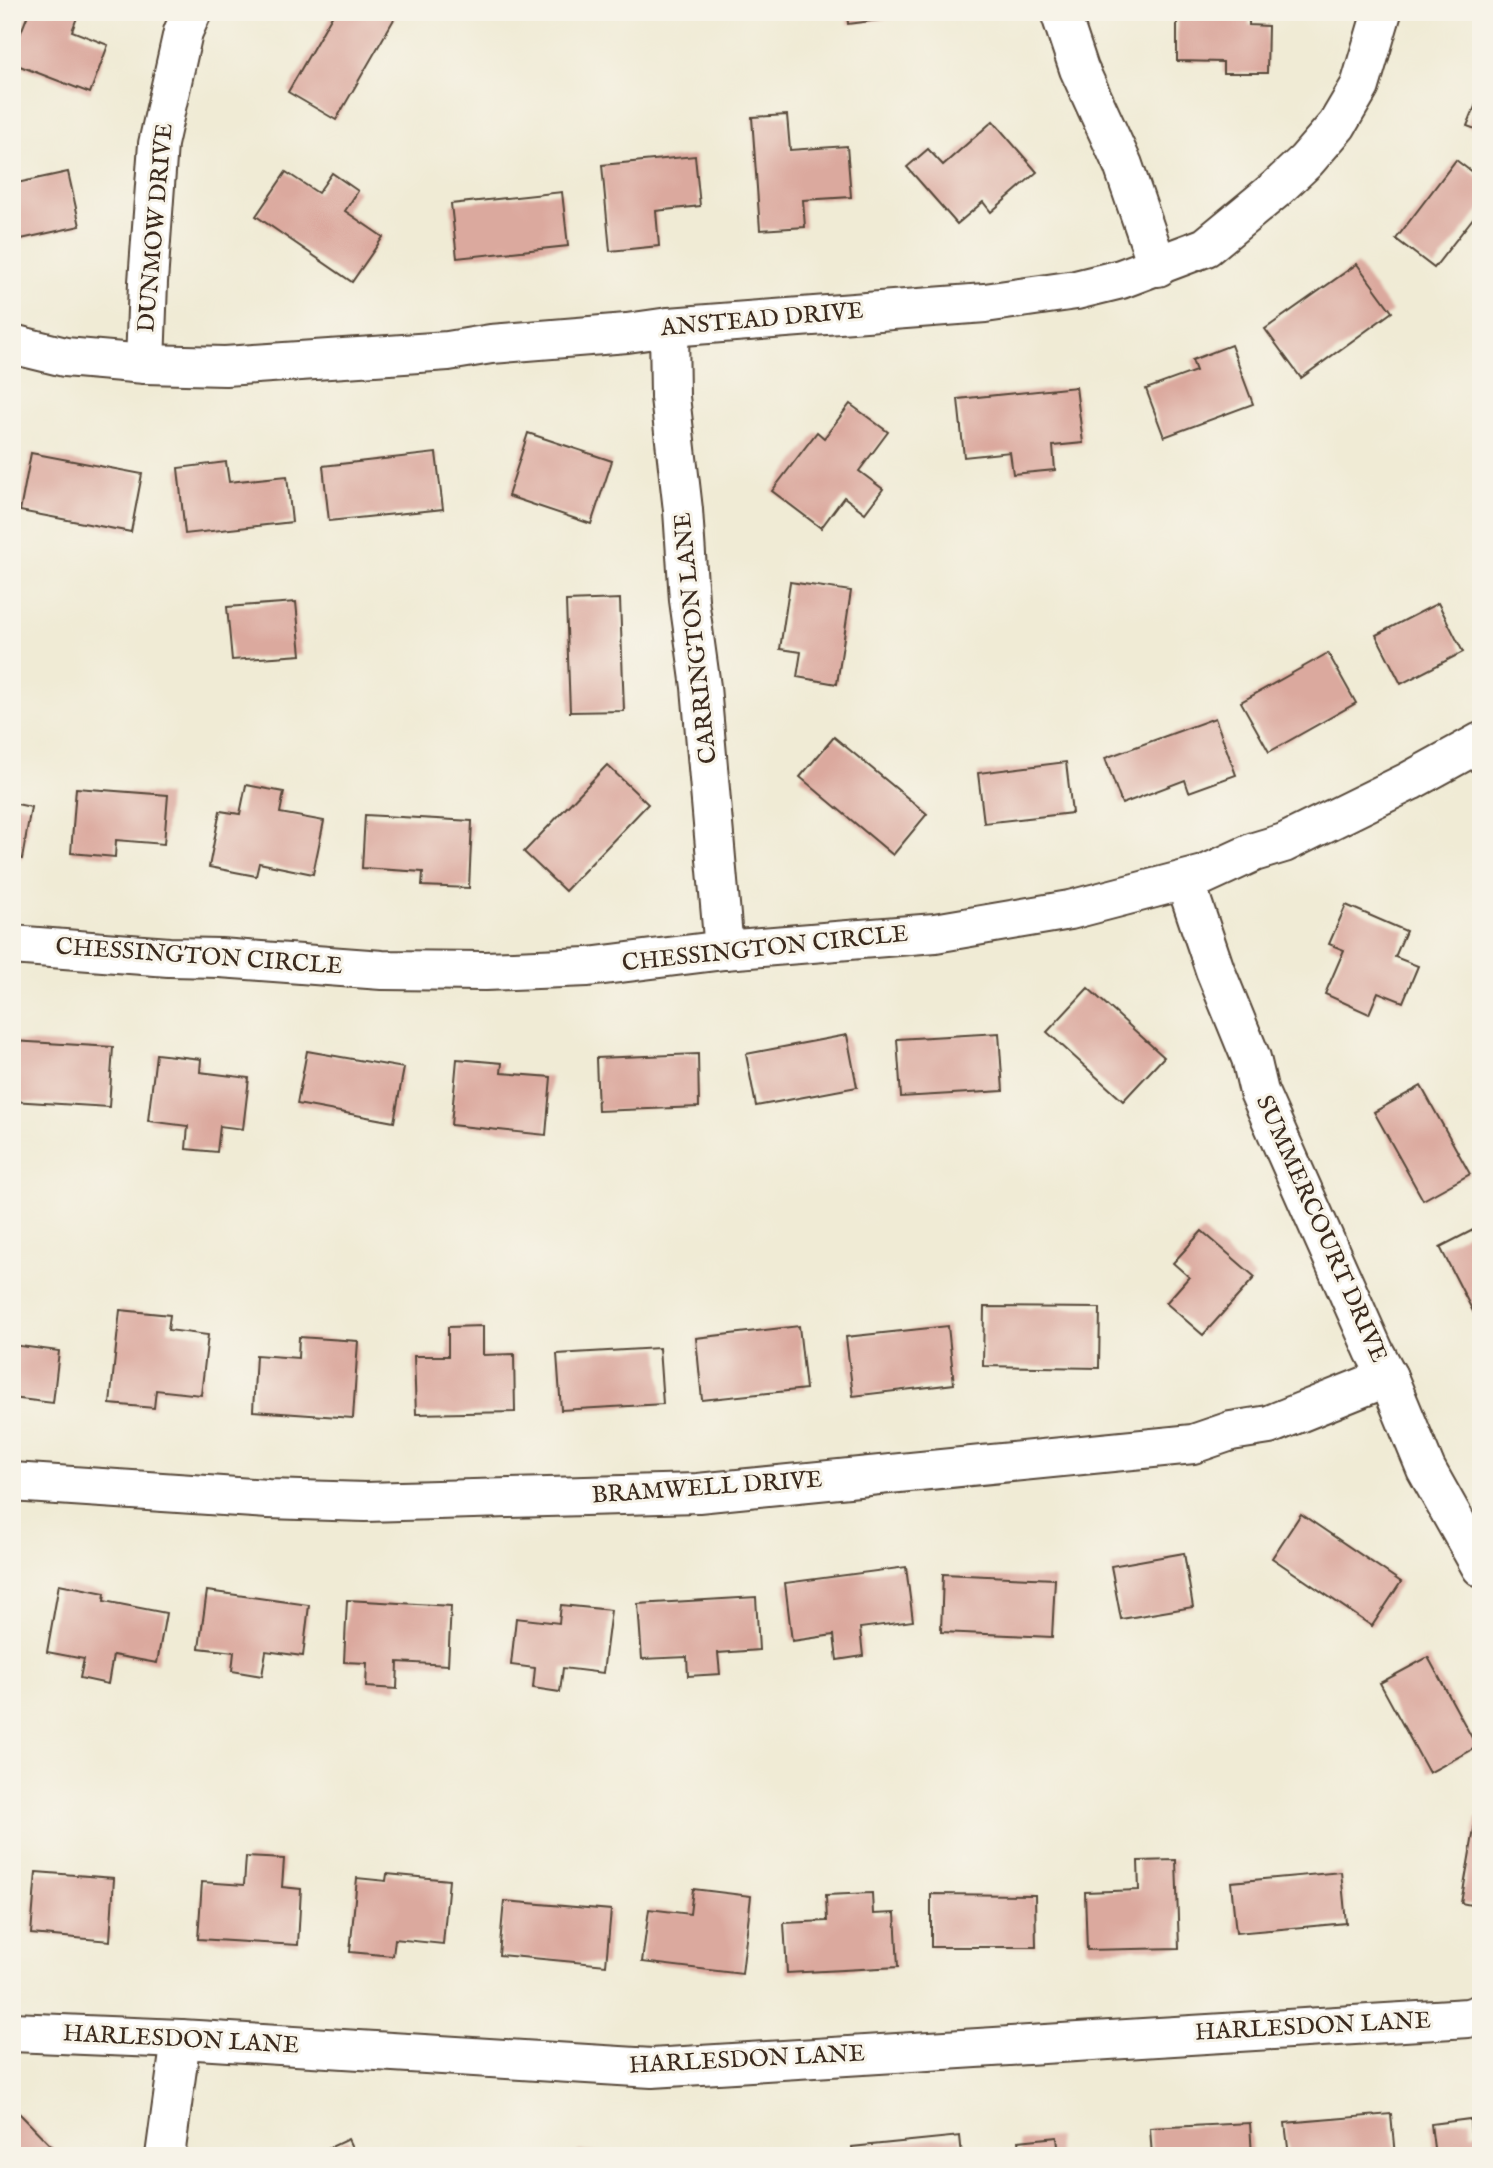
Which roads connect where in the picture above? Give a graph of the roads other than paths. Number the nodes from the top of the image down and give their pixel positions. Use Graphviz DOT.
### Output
graph roads {
  1 [pos="192,12"];
  2 [pos="1060,12"];
  3 [pos="1382,12"];
  4 [pos="1158,267"];
  5 [pos="669,327"];
  6 [pos="12,344"];
  7 [pos="145,364"];
  8 [pos="1481,742"];
  9 [pos="1185,881"];
  10 [pos="12,945"];
  11 [pos="724,950"];
  12 [pos="1388,1377"];
  13 [pos="12,1482"];
  14 [pos="1481,1567"];
  15 [pos="1481,2014"];
  16 [pos="12,2032"];
  17 [pos="181,2039"];
  18 [pos="165,2156"];
  1 -- 7 [label="street, DUNMOW DRIVE"];
  2 -- 4 [label="street"];
  3 -- 4 [label="street, ANSTEAD DRIVE"];
  4 -- 5 [label="street, ANSTEAD DRIVE"];
  5 -- 7 [label="street, ANSTEAD DRIVE"];
  5 -- 11 [label="street, CARRINGTON LANE"];
  6 -- 7 [label="street, ANSTEAD DRIVE"];
  8 -- 9 [label="street, CHESSINGTON CIRCLE"];
  9 -- 11 [label="street, CHESSINGTON CIRCLE"];
  9 -- 12 [label="street, SUMMERCOURT DRIVE"];
  10 -- 11 [label="street, CHESSINGTON CIRCLE"];
  12 -- 13 [label="street, BRAMWELL DRIVE"];
  12 -- 14 [label="street, SUMMERCOURT DRIVE"];
  15 -- 17 [label="street, HARLESDON LANE"];
  16 -- 17 [label="street, HARLESDON LANE"];
  17 -- 18 [label="street"];
}
